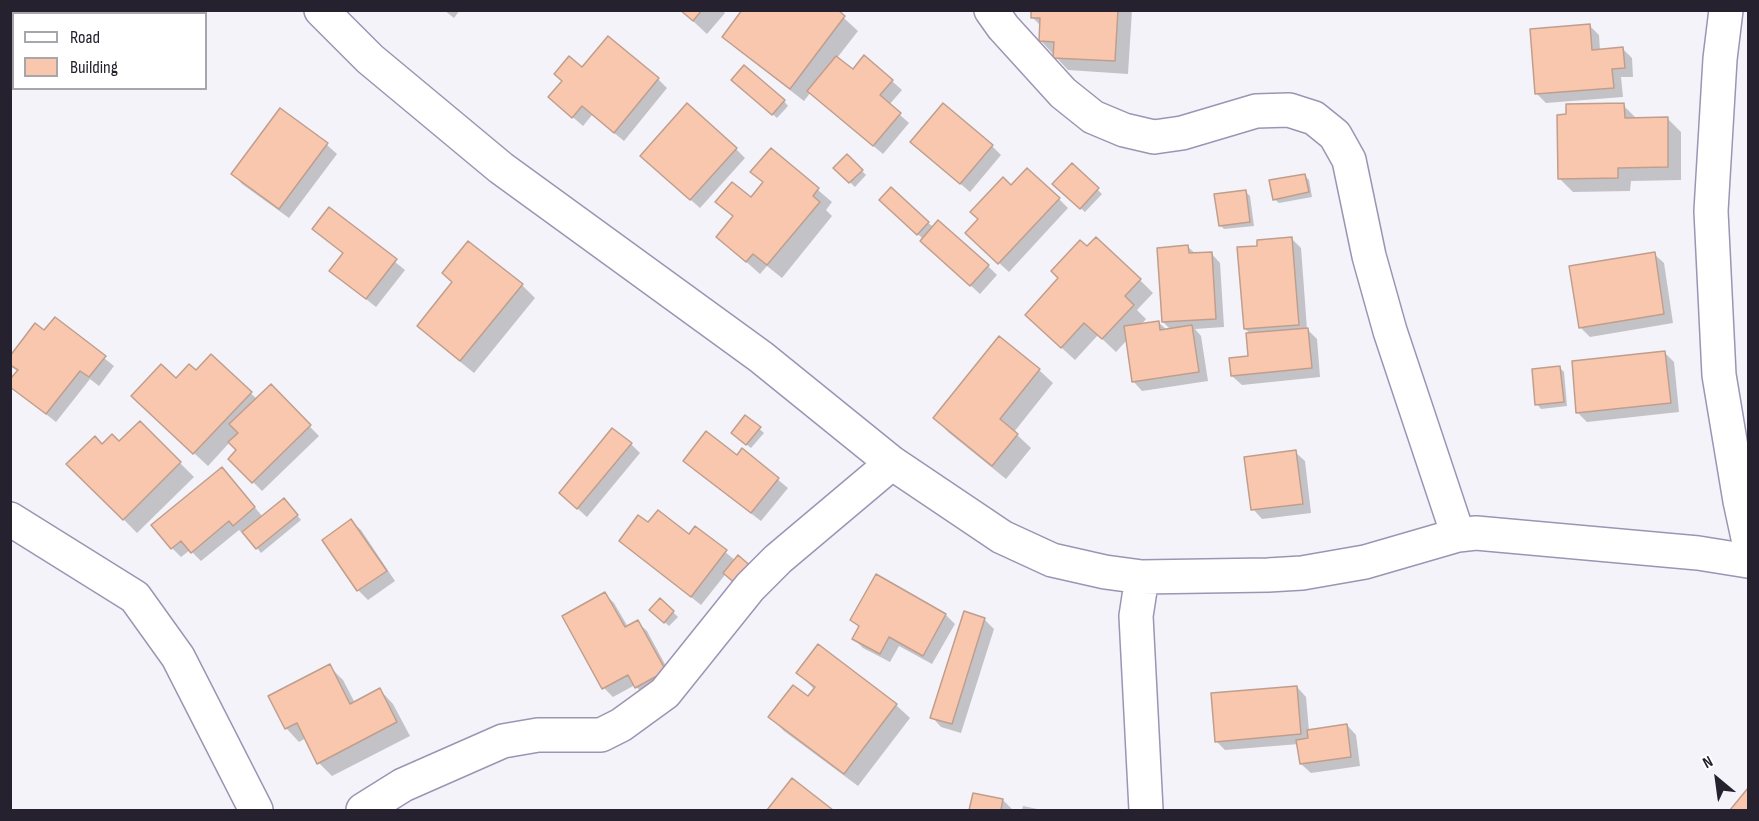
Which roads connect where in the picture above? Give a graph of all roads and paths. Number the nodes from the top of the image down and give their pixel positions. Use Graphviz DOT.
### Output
graph roads {
  1 [pos="321,10"];
  2 [pos="991,10"];
  3 [pos="1726,10"];
  4 [pos="892,463"];
  5 [pos="10,519"];
  6 [pos="1458,535"];
  7 [pos="1749,538"];
  8 [pos="1749,561"];
  9 [pos="1142,577"];
  10 [pos="256,810"];
  11 [pos="363,810"];
  12 [pos="1146,810"];
  1 -- 4 [label="street"];
  2 -- 6 [label="street"];
  3 -- 7 [label="street"];
  4 -- 9 [label="street"];
  4 -- 11 [label="street"];
  5 -- 10 [label="street"];
  6 -- 8 [label="street"];
  6 -- 9 [label="street"];
  9 -- 12 [label="street"];
}
